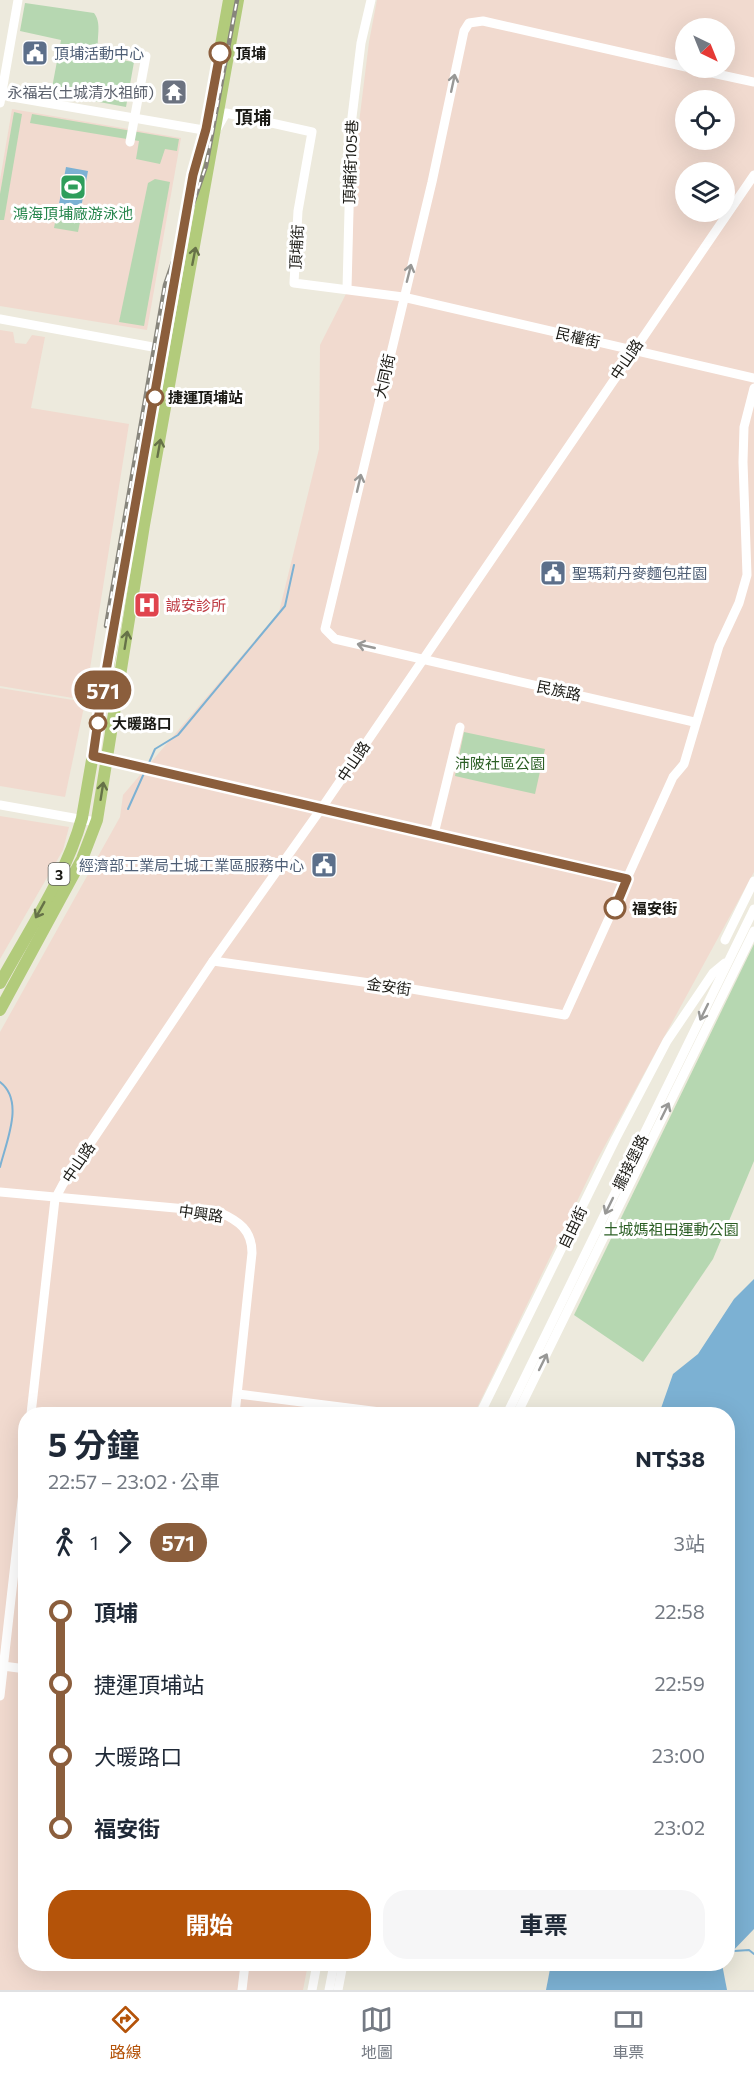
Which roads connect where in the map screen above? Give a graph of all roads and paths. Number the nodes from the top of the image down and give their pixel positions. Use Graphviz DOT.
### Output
graph roads {
  1 [pos="18,0"];
  2 [pos="229,0"];
  3 [pos="238,0"];
  4 [pos="371,0"];
  5 [pos="146,56"];
  6 [pos="675,64"];
  7 [pos="735,78"];
  8 [pos="754,82"];
  9 [pos="0,97"];
  10 [pos="134,117"];
  11 [pos="210,131"];
  12 [pos="130,142"];
  13 [pos="754,175"];
  14 [pos="347,289"];
  15 [pos="403,297"];
  16 [pos="0,319"];
  17 [pos="169,350"];
  18 [pos="632,350"];
  19 [pos="754,378"];
  20 [pos="754,388"];
  21 [pos="423,659"];
  22 [pos="694,722"];
  23 [pos="460,727"];
  24 [pos="93,756"];
  25 [pos="107,760"];
  26 [pos="0,805"];
  27 [pos="321,809"];
  28 [pos="82,818"];
  29 [pos="96,822"];
  30 [pos="434,834"];
  31 [pos="627,879"];
  32 [pos="754,881"];
  33 [pos="754,909"];
  34 [pos="754,931"];
  35 [pos="725,940"];
  36 [pos="729,959"];
  37 [pos="213,961"];
  38 [pos="0,983"];
  39 [pos="0,1010"];
  40 [pos="0,1192"];
  41 [pos="55,1199"];
  42 [pos="238,1394"];
  43 [pos="32,1407"];
  44 [pos="237,1407"];
  45 [pos="341,1407"];
  46 [pos="483,1407"];
  47 [pos="510,1407"];
  48 [pos="521,1407"];
  49 [pos="18,1536"];
  50 [pos="3,1666"];
  51 [pos="18,1668"];
  52 [pos="0,1696"];
  53 [pos="244,1971"];
  54 [pos="316,1971"];
  55 [pos="333,1971"];
  56 [pos="342,1971"];
  57 [pos="242,1990"];
  58 [pos="312,1990"];
  59 [pos="329,1990"];
  60 [pos="338,1990"];
  1 -- 9 [label="street"];
  2 -- 11 [label="main road, 3"];
  3 -- 11 [label="main road, 3"];
  4 -- 14 [label="street, 頂埔街105巷"];
  5 -- 10 [label="street"];
  15 -- 6 [label="street, 大同街, one-way"];
  7 -- 8 [label="street"];
  9 -- 10 [label="street"];
  10 -- 11 [label="street"];
  10 -- 12 [label="street"];
  11 -- 14 [label="street, 頂埔街"];
  11 -- 17 [label="main road, 3"];
  13 -- 18 [label="street, 中山路"];
  14 -- 15 [label="street, 頂埔街"];
  15 -- 18 [label="street, 民權街"];
  21 -- 15 [label="street, 大同街, one-way"];
  16 -- 17 [label="street"];
  17 -- 24 [label="main road, 3"];
  25 -- 17 [label="main road, 3, one-way"];
  18 -- 19 [label="street, 民權街"];
  18 -- 21 [label="street, 中山路"];
  20 -- 22 [label="street"];
  21 -- 22 [label="street, 民族路"];
  21 -- 27 [label="street, 中山路"];
  22 -- 31 [label="street"];
  23 -- 30 [label="street"];
  24 -- 25 [label="street"];
  24 -- 28 [label="main road, 3"];
  25 -- 27 [label="street"];
  29 -- 25 [label="main road, 3, one-way"];
  26 -- 28 [label="street"];
  27 -- 30 [label="street"];
  27 -- 37 [label="street, 中山路"];
  28 -- 29 [label="street"];
  28 -- 38 [label="main road, 3, one-way"];
  29 -- 39 [label="main road, 3"];
  30 -- 31 [label="street"];
  31 -- 37 [label="street, 金安街"];
  32 -- 35 [label="street"];
  33 -- 36 [label="street, 擺接堡路"];
  48 -- 34 [label="street, 擺接堡路, one-way"];
  36 -- 46 [label="street, 自由街"];
  36 -- 47 [label="street, 擺接堡路, one-way"];
  37 -- 41 [label="street, 中山路"];
  40 -- 41 [label="street, 中興路"];
  41 -- 42 [label="street, 中興路"];
  41 -- 43 [label="street, 中山路"];
  42 -- 44 [label="street, 中興路"];
  42 -- 45 [label="street"];
  49 -- 50 [label="street"];
  50 -- 51 [label="street"];
  50 -- 52 [label="street"];
  53 -- 57 [label="street"];
  54 -- 58 [label="street"];
  55 -- 59 [label="street"];
  56 -- 60 [label="street"];
}
